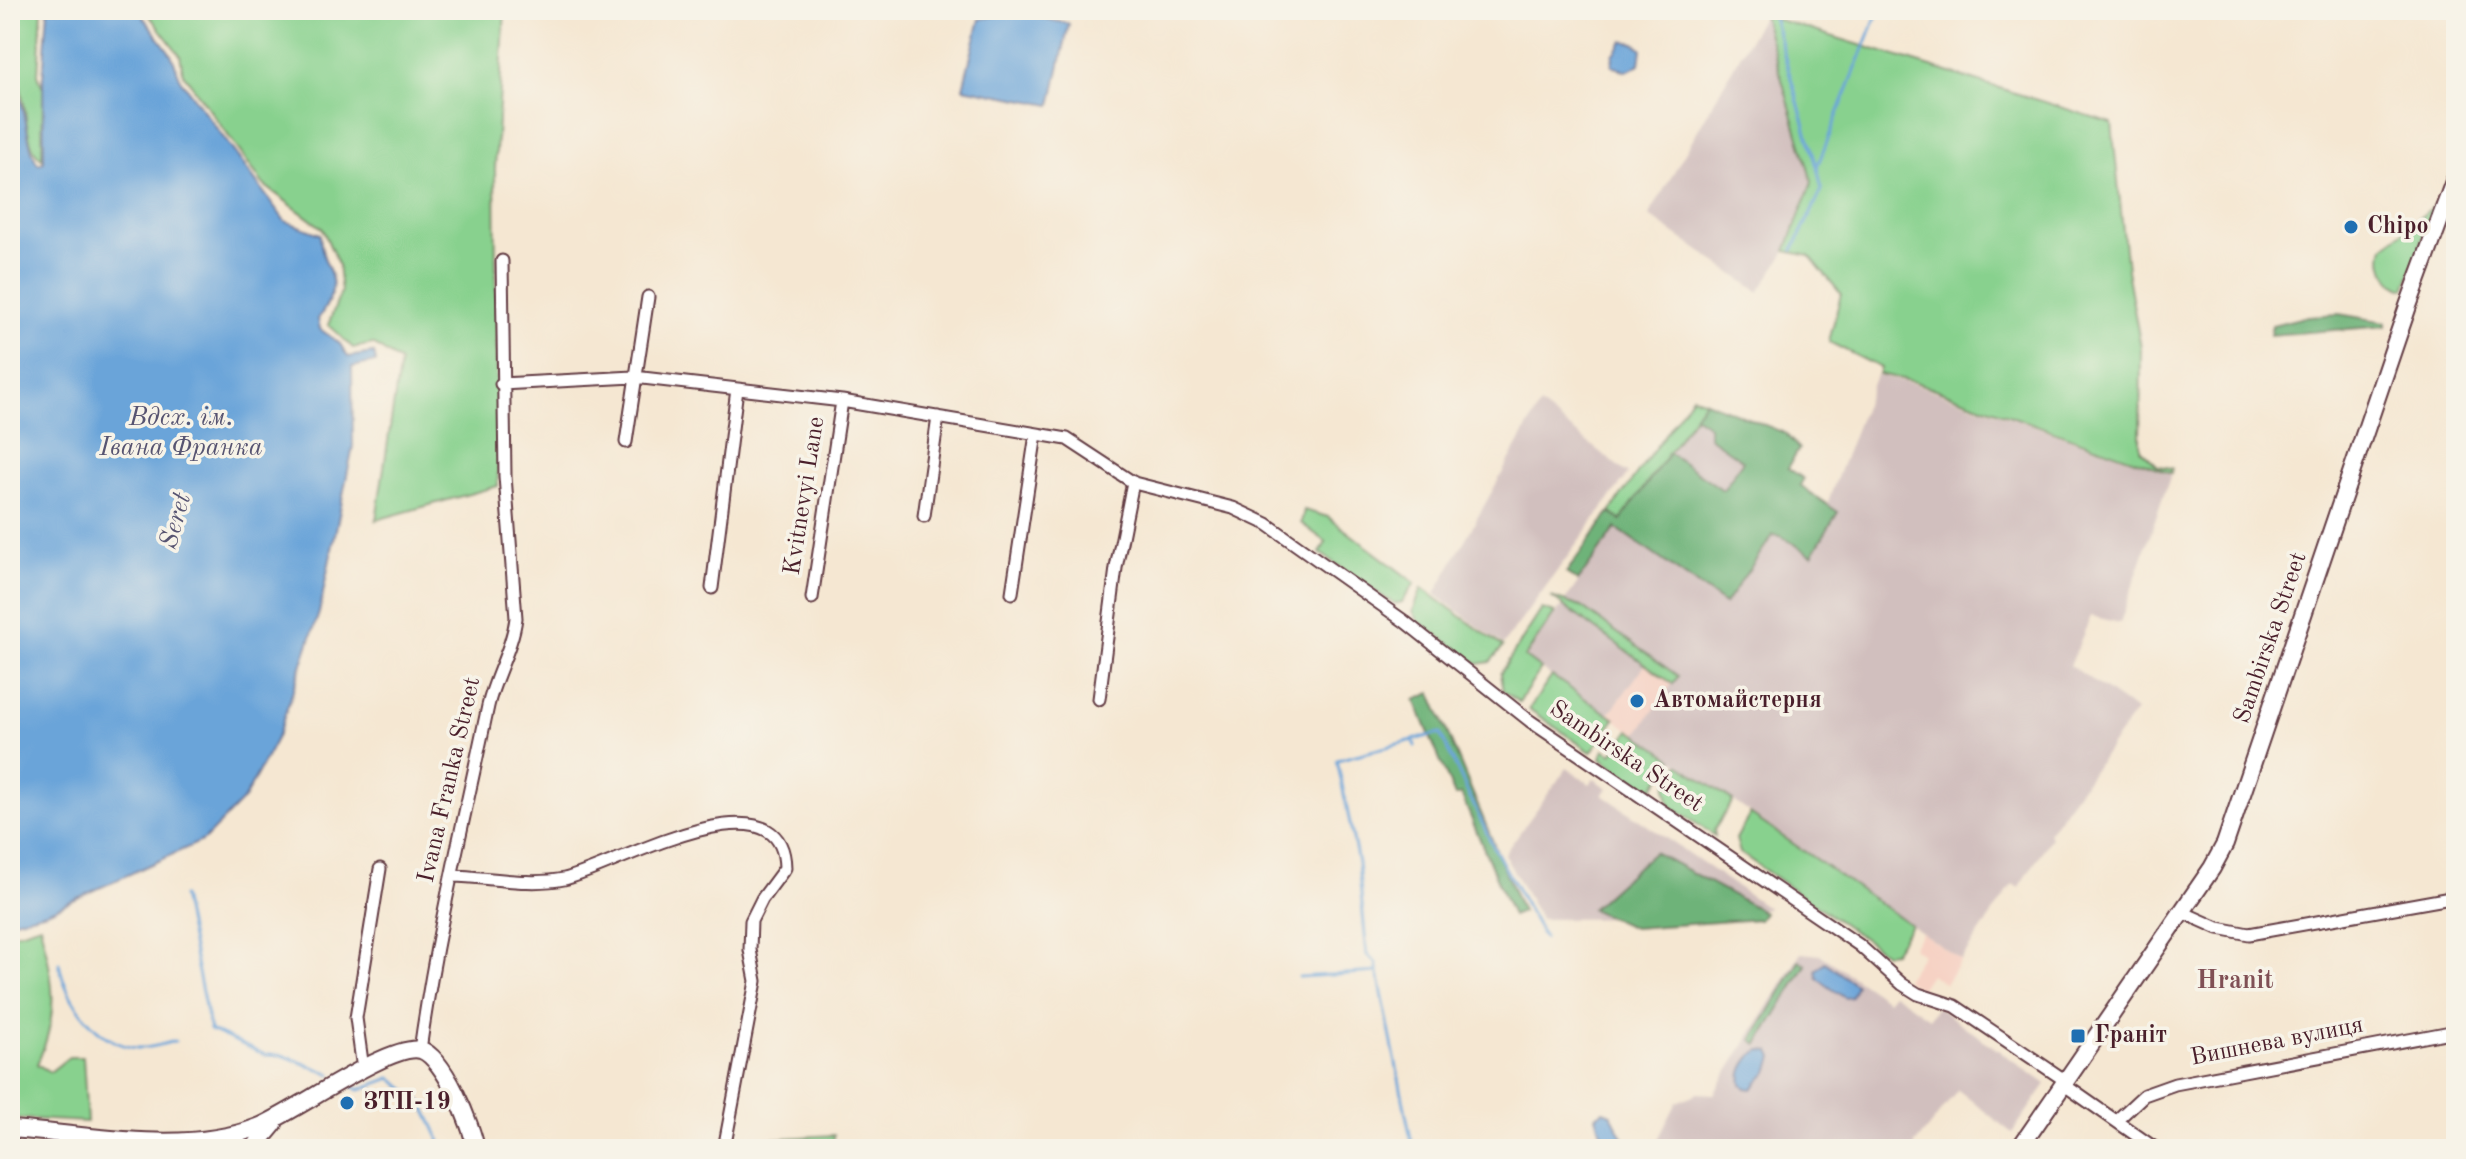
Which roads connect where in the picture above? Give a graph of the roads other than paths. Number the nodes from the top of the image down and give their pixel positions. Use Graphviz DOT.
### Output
graph roads {
  1 [pos="2456,176"];
  2 [pos="502,261"];
  3 [pos="648,297"];
  4 [pos="634,377"];
  5 [pos="501,384"];
  6 [pos="737,389"];
  7 [pos="842,401"];
  8 [pos="938,417"];
  9 [pos="1036,434"];
  10 [pos="626,442"];
  11 [pos="1133,482"];
  12 [pos="924,516"];
  13 [pos="712,588"];
  14 [pos="1012,593"];
  15 [pos="812,598"];
  16 [pos="1099,699"];
  17 [pos="380,869"];
  18 [pos="453,876"];
  19 [pos="2456,897"];
  20 [pos="2182,912"];
  21 [pos="2456,1031"];
  22 [pos="420,1050"];
  23 [pos="363,1069"];
  24 [pos="2064,1083"];
  25 [pos="280,1117"];
  26 [pos="2116,1121"];
  27 [pos="10,1129"];
  28 [pos="99,1138"];
  29 [pos="208,1139"];
  30 [pos="133,1149"];
  31 [pos="184,1149"];
  32 [pos="233,1149"];
  33 [pos="253,1149"];
  34 [pos="476,1149"];
  35 [pos="724,1149"];
  36 [pos="2019,1149"];
  37 [pos="2156,1149"];
  1 -- 20 [label="main road, Sambirska Street"];
  2 -- 5 [label="street, Ivana Franka Street"];
  3 -- 4 [label="street"];
  4 -- 5 [label="street, Sambirska Street"];
  4 -- 6 [label="street, Sambirska Street"];
  4 -- 10 [label="street"];
  5 -- 18 [label="street, Ivana Franka Street"];
  6 -- 7 [label="street, Sambirska Street"];
  6 -- 13 [label="street"];
  7 -- 8 [label="street, Sambirska Street"];
  7 -- 15 [label="street, Kvitnevyi Lane"];
  8 -- 9 [label="street, Sambirska Street"];
  8 -- 12 [label="street"];
  9 -- 11 [label="street, Sambirska Street"];
  9 -- 14 [label="street"];
  11 -- 16 [label="street"];
  11 -- 24 [label="street, Sambirska Street"];
  17 -- 23 [label="street"];
  18 -- 22 [label="street, Ivana Franka Street"];
  18 -- 35 [label="street"];
  19 -- 20 [label="street"];
  20 -- 24 [label="main road, Sambirska Street"];
  21 -- 26 [label="street, Вишнева вулиця"];
  22 -- 23 [label="main road"];
  22 -- 34 [label="main road"];
  23 -- 25 [label="main road"];
  24 -- 26 [label="street"];
  24 -- 36 [label="main road, Sambirska Street"];
  25 -- 29 [label="main road"];
  25 -- 33 [label="main road"];
  26 -- 37 [label="street"];
  27 -- 28 [label="main road"];
  28 -- 29 [label="main road"];
  28 -- 30 [label="main road"];
  29 -- 31 [label="street"];
  29 -- 32 [label="street"];
}
